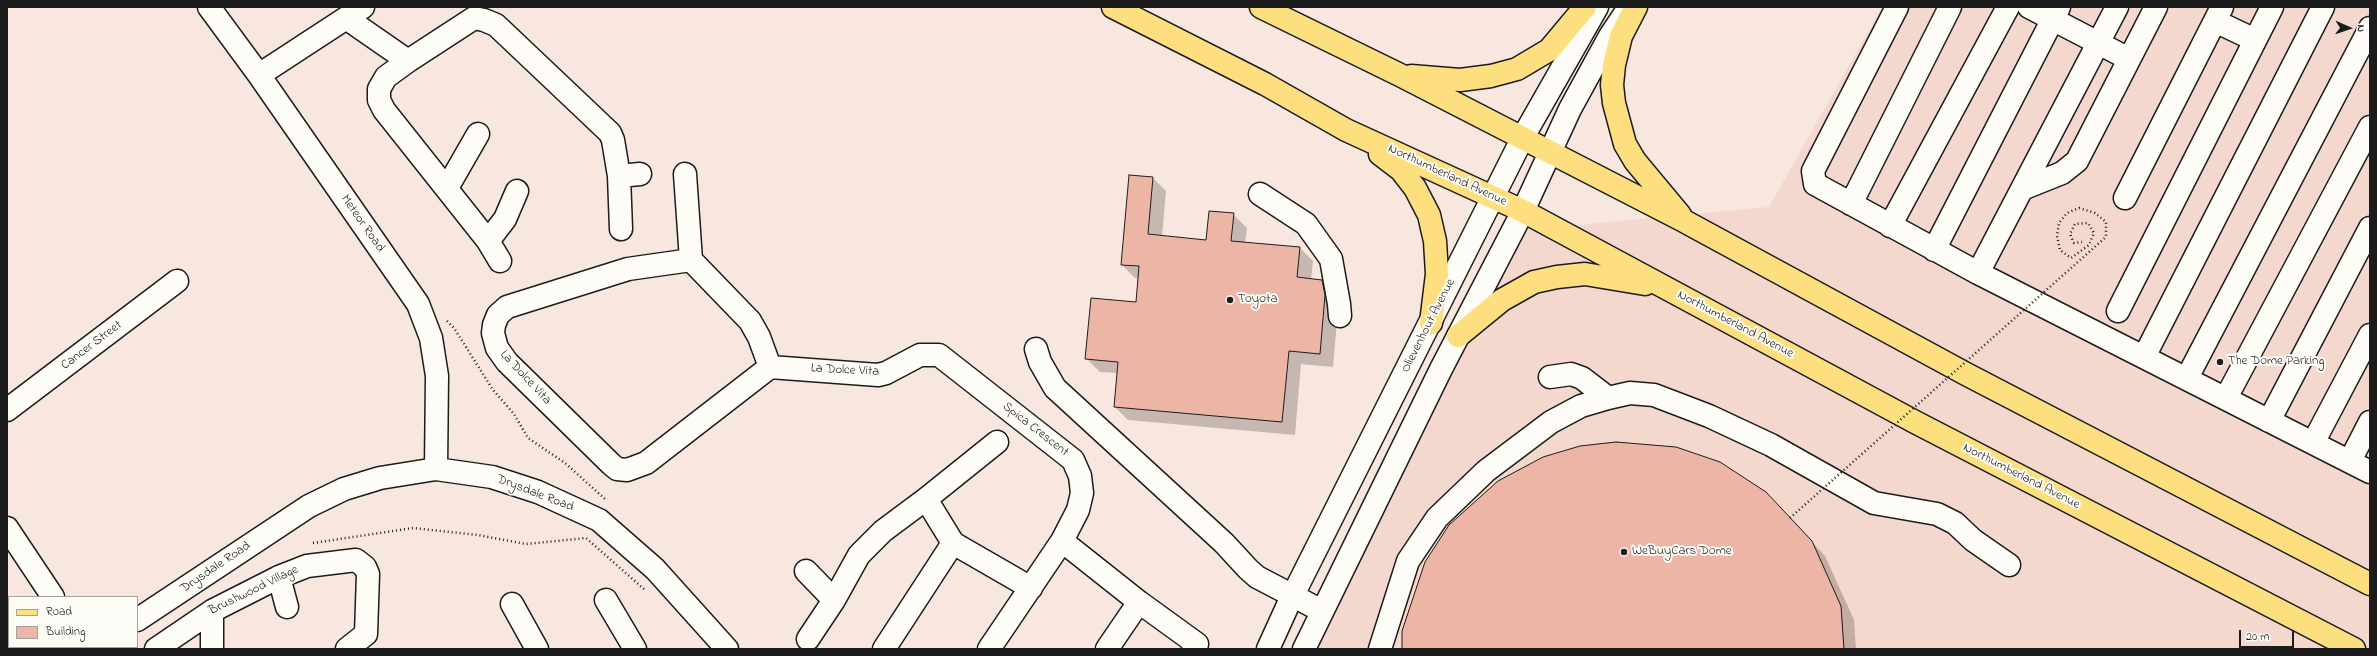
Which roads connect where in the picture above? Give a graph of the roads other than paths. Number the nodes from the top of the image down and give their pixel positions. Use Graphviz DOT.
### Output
graph roads {
  1 [pos="208,7"];
  2 [pos="1113,7"];
  3 [pos="1261,7"];
  4 [pos="1585,7"];
  5 [pos="1597,7"];
  6 [pos="1630,7"];
  7 [pos="1636,7"];
  8 [pos="1897,7"];
  9 [pos="1950,7"];
  10 [pos="2008,7"];
  11 [pos="2029,7"];
  12 [pos="2117,7"];
  13 [pos="2156,7"];
  14 [pos="2272,7"];
  15 [pos="2323,7"];
  16 [pos="355,12"];
  17 [pos="2056,13"];
  18 [pos="2218,14"];
  19 [pos="2370,28"];
  20 [pos="2255,40"];
  21 [pos="2098,44"];
  22 [pos="2129,59"];
  23 [pos="408,61"];
  24 [pos="259,75"];
  25 [pos="1400,75"];
  26 [pos="2370,127"];
  27 [pos="1346,130"];
  28 [pos="478,134"];
  29 [pos="1523,138"];
  30 [pos="1550,152"];
  31 [pos="686,174"];
  32 [pos="447,188"];
  33 [pos="2022,188"];
  34 [pos="517,191"];
  35 [pos="1260,194"];
  36 [pos="1494,197"];
  37 [pos="2125,198"];
  38 [pos="1851,204"];
  39 [pos="1523,211"];
  40 [pos="1684,221"];
  41 [pos="1890,226"];
  42 [pos="2370,228"];
  43 [pos="621,229"];
  44 [pos="488,241"];
  45 [pos="1934,250"];
  46 [pos="691,260"];
  47 [pos="500,261"];
  48 [pos="1978,273"];
  49 [pos="177,282"];
  50 [pos="1664,288"];
  51 [pos="2118,311"];
  52 [pos="1340,316"];
  53 [pos="1431,323"];
  54 [pos="1458,336"];
  55 [pos="2370,336"];
  56 [pos="1036,349"];
  57 [pos="939,355"];
  58 [pos="2144,357"];
  59 [pos="770,367"];
  60 [pos="1550,377"];
  61 [pos="2187,378"];
  62 [pos="1608,398"];
  63 [pos="2226,398"];
  64 [pos="7,410"];
  65 [pos="2269,421"];
  66 [pos="2370,422"];
  67 [pos="997,442"];
  68 [pos="2313,443"];
  69 [pos="2350,461"];
  70 [pos="436,469"];
  71 [pos="2370,472"];
  72 [pos="926,499"];
  73 [pos="7,528"];
  74 [pos="1062,541"];
  75 [pos="953,543"];
  76 [pos="2009,565"];
  77 [pos="806,571"];
  78 [pos="279,577"];
  79 [pos="2370,584"];
  80 [pos="1031,588"];
  81 [pos="1293,594"];
  82 [pos="52,596"];
  83 [pos="606,600"];
  84 [pos="834,600"];
  85 [pos="1139,602"];
  86 [pos="512,604"];
  87 [pos="287,607"];
  88 [pos="1322,610"];
  89 [pos="212,611"];
  90 [pos="138,619"];
  91 [pos="808,639"];
  92 [pos="366,641"];
  93 [pos="156,649"];
  94 [pos="212,649"];
  95 [pos="347,649"];
  96 [pos="537,649"];
  97 [pos="635,649"];
  98 [pos="727,649"];
  99 [pos="884,649"];
  100 [pos="989,649"];
  101 [pos="1107,649"];
  102 [pos="1193,649"];
  103 [pos="1268,649"];
  104 [pos="1304,649"];
  105 [pos="1380,649"];
  106 [pos="2354,649"];
  1 -- 24 [label="street, Meteor Road"];
  2 -- 27 [label="main road, Northumberland Avenue"];
  3 -- 25 [label="main road"];
  4 -- 25 [label="main road"];
  5 -- 29 [label="street, Olievenhout Avenue"];
  6 -- 30 [label="street"];
  7 -- 40 [label="main road"];
  8 -- 38 [label="street"];
  9 -- 38 [label="street"];
  10 -- 41 [label="street"];
  11 -- 17 [label="street"];
  12 -- 21 [label="street"];
  13 -- 22 [label="street"];
  14 -- 20 [label="street"];
  15 -- 58 [label="street"];
  16 -- 23 [label="street"];
  16 -- 24 [label="street"];
  17 -- 21 [label="street"];
  17 -- 45 [label="street"];
  18 -- 20 [label="street"];
  18 -- 37 [label="street"];
  19 -- 61 [label="street"];
  20 -- 51 [label="street"];
  21 -- 22 [label="street"];
  21 -- 33 [label="street"];
  22 -- 33 [label="street"];
  23 -- 32 [label="street"];
  23 -- 43 [label="street"];
  24 -- 70 [label="street, Meteor Road"];
  25 -- 29 [label="main road"];
  26 -- 63 [label="street"];
  27 -- 36 [label="main road, Northumberland Avenue"];
  27 -- 53 [label="main road"];
  28 -- 32 [label="street"];
  29 -- 30 [label="main road"];
  29 -- 36 [label="street, Olievenhout Avenue"];
  30 -- 39 [label="street"];
  30 -- 40 [label="main road"];
  31 -- 46 [label="street"];
  32 -- 44 [label="street"];
  33 -- 48 [label="street"];
  34 -- 44 [label="street"];
  35 -- 52 [label="street"];
  36 -- 39 [label="main road, Northumberland Avenue"];
  36 -- 53 [label="street, Olievenhout Avenue"];
  38 -- 41 [label="street"];
  39 -- 50 [label="main road, Northumberland Avenue"];
  39 -- 54 [label="street"];
  40 -- 79 [label="main road"];
  41 -- 45 [label="street"];
  42 -- 65 [label="street"];
  44 -- 47 [label="street"];
  45 -- 48 [label="street"];
  46 -- 59 [label="street"];
  46 -- 59 [label="street, La Dolce Vita"];
  48 -- 58 [label="street"];
  49 -- 64 [label="street, Cancer Street"];
  50 -- 54 [label="main road"];
  50 -- 106 [label="main road, Northumberland Avenue"];
  53 -- 81 [label="street, Olievenhout Avenue"];
  54 -- 88 [label="street"];
  55 -- 68 [label="street"];
  56 -- 81 [label="street"];
  57 -- 59 [label="street, La Dolce Vita"];
  57 -- 74 [label="street, Spica Crescent"];
  58 -- 61 [label="street"];
  60 -- 62 [label="street"];
  61 -- 63 [label="street"];
  62 -- 76 [label="street"];
  62 -- 105 [label="street"];
  63 -- 65 [label="street"];
  65 -- 68 [label="street"];
  66 -- 69 [label="street"];
  67 -- 72 [label="street"];
  68 -- 69 [label="street"];
  69 -- 71 [label="street"];
  70 -- 90 [label="street, Drysdale Road"];
  70 -- 98 [label="street, Drysdale Road"];
  72 -- 75 [label="street"];
  72 -- 84 [label="street"];
  73 -- 82 [label="street"];
  74 -- 80 [label="street, Spica Crescent"];
  74 -- 85 [label="street"];
  75 -- 80 [label="street"];
  75 -- 99 [label="street"];
  77 -- 84 [label="street"];
  78 -- 87 [label="street"];
  78 -- 89 [label="street, Brushwood Village"];
  78 -- 92 [label="street, Brushwood Village"];
  80 -- 100 [label="street, Spica Crescent"];
  81 -- 88 [label="street"];
  81 -- 103 [label="street, Olievenhout Avenue"];
  83 -- 97 [label="street"];
  84 -- 91 [label="street"];
  85 -- 101 [label="street"];
  85 -- 102 [label="street"];
  86 -- 96 [label="street"];
  88 -- 104 [label="street"];
  89 -- 93 [label="street, Brushwood Village"];
  89 -- 94 [label="street"];
  92 -- 95 [label="street, Brushwood Village"];
}
